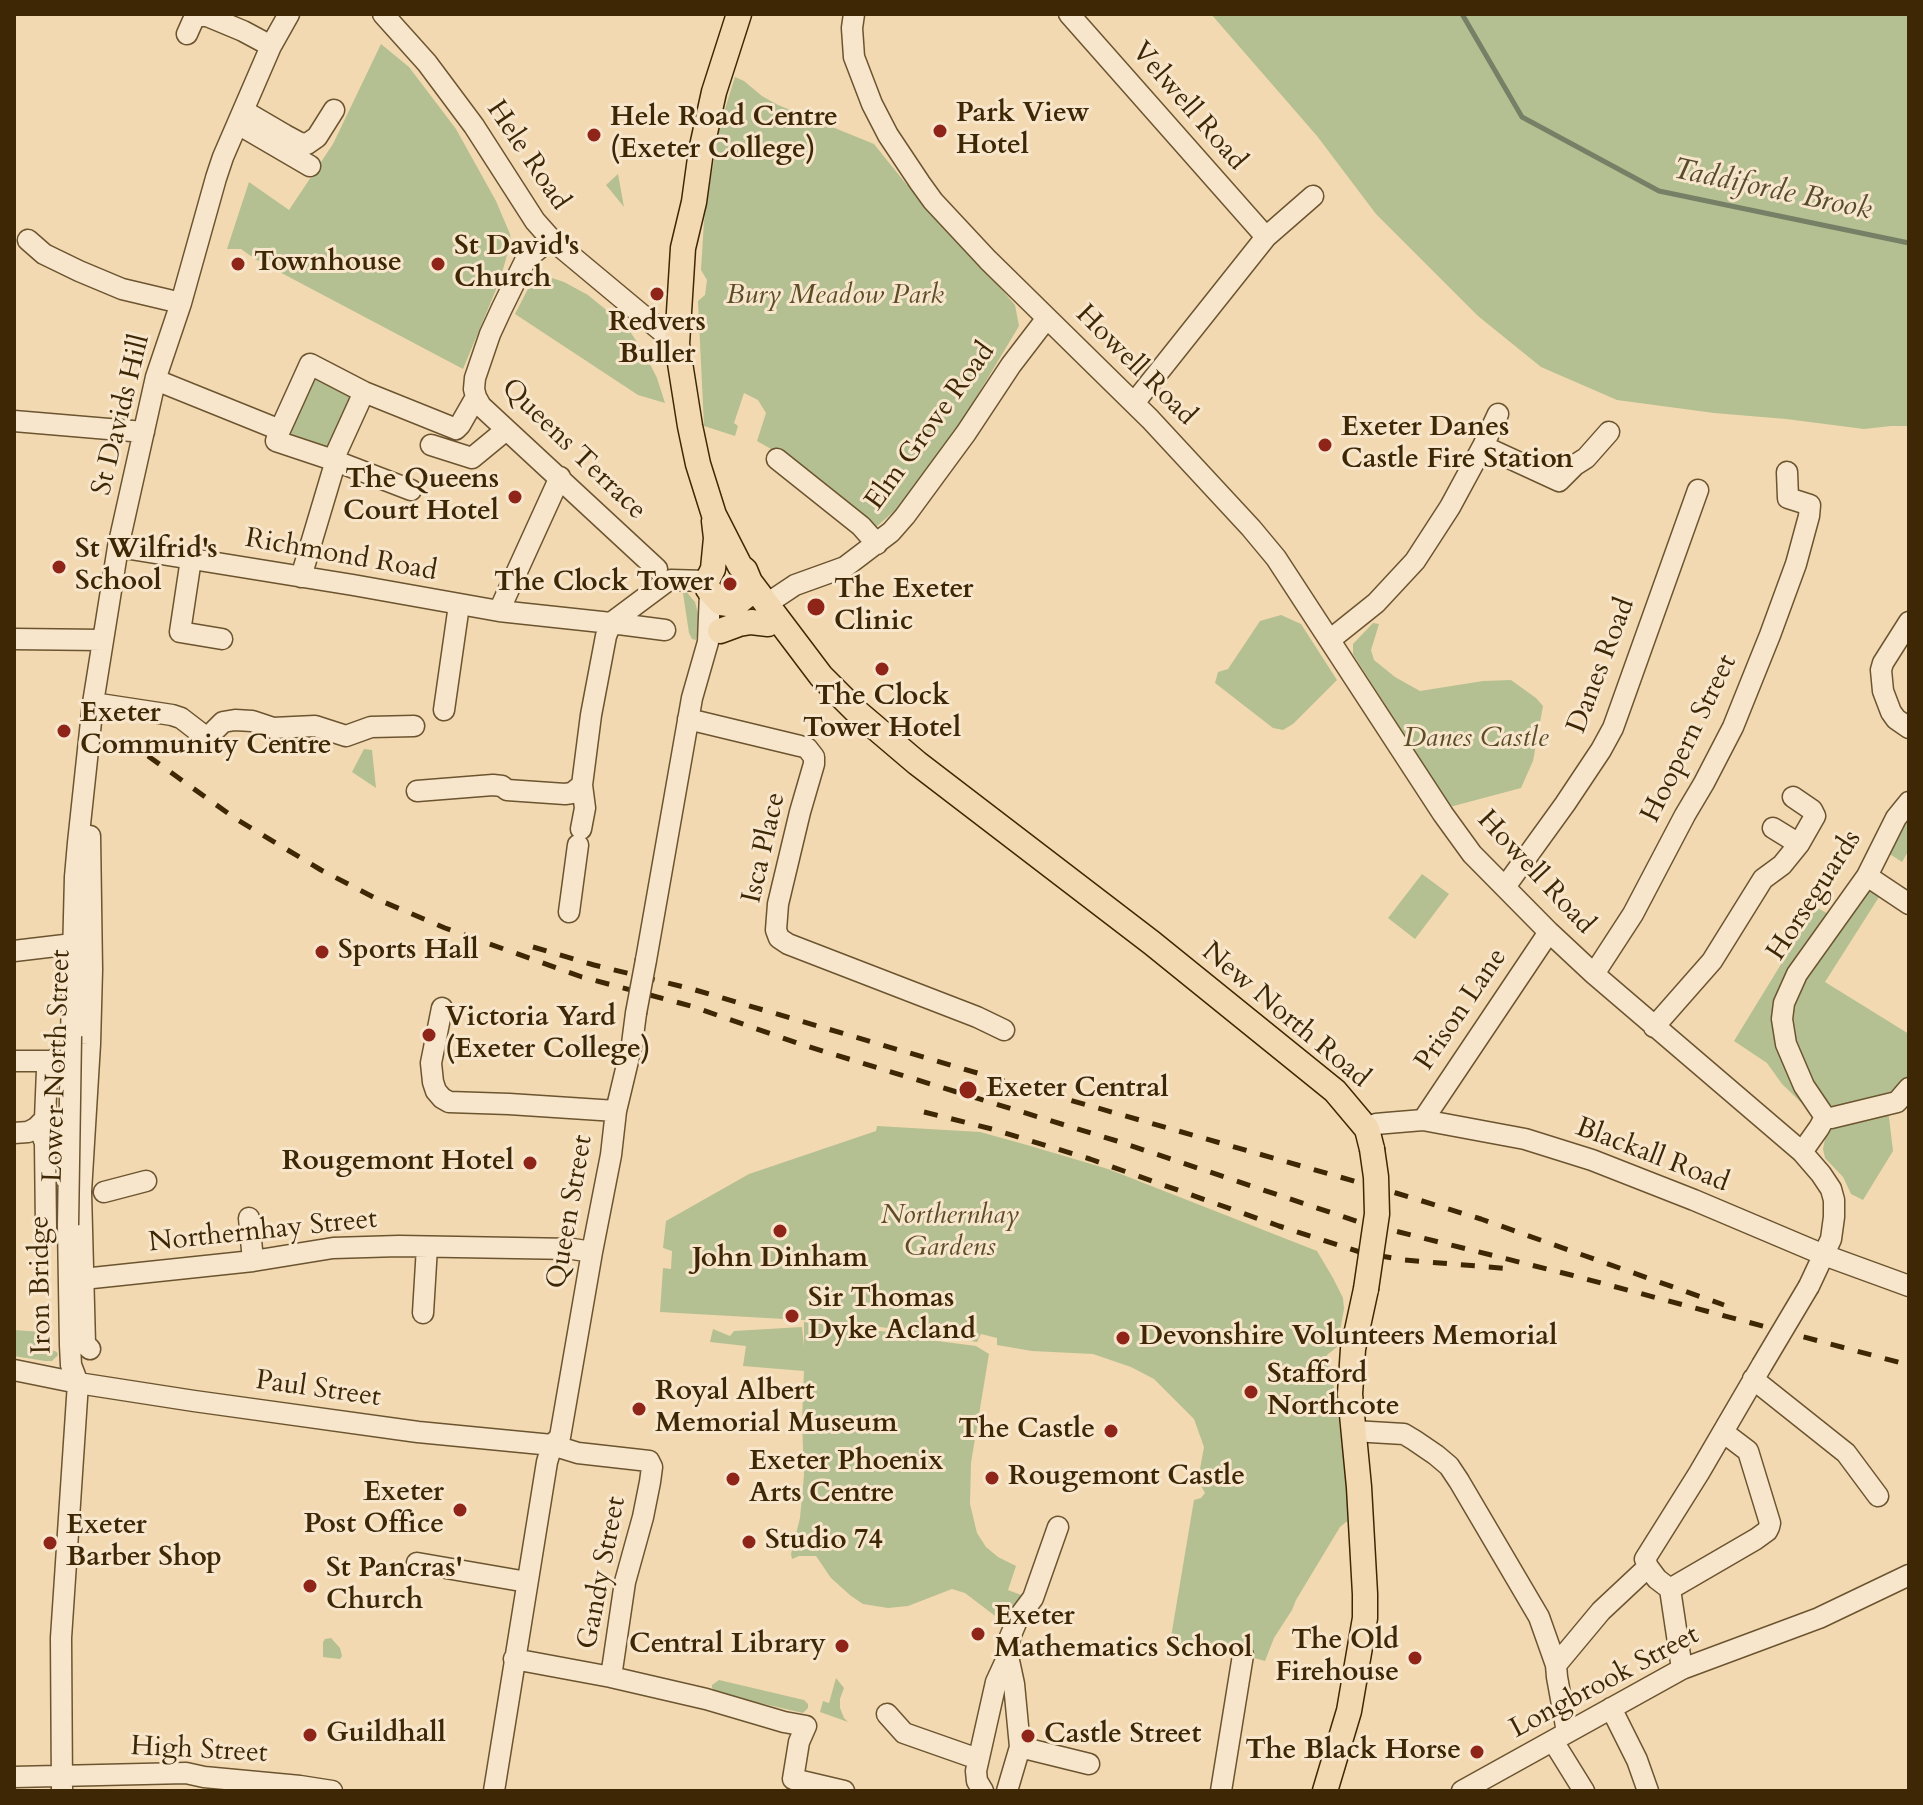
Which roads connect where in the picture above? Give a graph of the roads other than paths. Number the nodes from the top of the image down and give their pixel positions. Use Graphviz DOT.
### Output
graph roads {
  1 [pos="289,14"];
  2 [pos="383,14"];
  3 [pos="739,14"];
  4 [pos="854,14"];
  5 [pos="1069,14"];
  6 [pos="187,34"];
  7 [pos="271,46"];
  8 [pos="334,110"];
  9 [pos="241,118"];
  10 [pos="310,166"];
  11 [pos="1313,196"];
  12 [pos="1266,237"];
  13 [pos="551,239"];
  14 [pos="28,240"];
  15 [pos="181,303"];
  16 [pos="1047,318"];
  17 [pos="677,344"];
  18 [pos="156,380"];
  19 [pos="364,392"];
  20 [pos="476,397"];
  21 [pos="1134,403"];
  22 [pos="1498,414"];
  23 [pos="14,421"];
  24 [pos="280,430"];
  25 [pos="506,430"];
  26 [pos="144,432"];
  27 [pos="1609,432"];
  28 [pos="431,445"];
  29 [pos="1483,446"];
  30 [pos="777,459"];
  31 [pos="333,465"];
  32 [pos="1787,472"];
  33 [pos="560,477"];
  34 [pos="411,490"];
  35 [pos="1698,490"];
  36 [pos="877,544"];
  37 [pos="118,547"];
  38 [pos="191,559"];
  39 [pos="657,569"];
  40 [pos="301,577"];
  41 [pos="727,585"];
  42 [pos="459,605"];
  43 [pos="499,611"];
  44 [pos="768,613"];
  45 [pos="1909,622"];
  46 [pos="611,623"];
  47 [pos="665,630"];
  48 [pos="714,636"];
  49 [pos="14,639"];
  50 [pos="222,639"];
  51 [pos="1331,639"];
  52 [pos="102,640"];
  53 [pos="93,703"];
  54 [pos="444,710"];
  55 [pos="688,719"];
  56 [pos="414,726"];
  57 [pos="1909,728"];
  58 [pos="85,784"];
  59 [pos="582,785"];
  60 [pos="417,791"];
  61 [pos="1793,797"];
  62 [pos="1909,802"];
  63 [pos="1773,828"];
  64 [pos="1799,844"];
  65 [pos="1867,876"];
  66 [pos="1505,887"];
  67 [pos="1909,904"];
  68 [pos="569,912"];
  69 [pos="1549,932"];
  70 [pos="73,944"];
  71 [pos="14,951"];
  72 [pos="1594,974"];
  73 [pos="442,1008"];
  74 [pos="1654,1027"];
  75 [pos="1004,1030"];
  76 [pos="88,1058"];
  77 [pos="14,1061"];
  78 [pos="52,1061"];
  79 [pos="1909,1088"];
  80 [pos="616,1111"];
  81 [pos="1825,1117"];
  82 [pos="1423,1120"];
  83 [pos="36,1128"];
  84 [pos="14,1133"];
  85 [pos="1370,1139"];
  86 [pos="1802,1152"];
  87 [pos="146,1181"];
  88 [pos="91,1192"];
  89 [pos="249,1218"];
  90 [pos="46,1228"];
  91 [pos="427,1247"];
  92 [pos="592,1252"];
  93 [pos="1824,1255"];
  94 [pos="253,1261"];
  95 [pos="83,1279"];
  96 [pos="1909,1286"];
  97 [pos="423,1313"];
  98 [pos="90,1349"];
  99 [pos="14,1370"];
  100 [pos="1758,1372"];
  101 [pos="78,1383"];
  102 [pos="1353,1431"];
  103 [pos="1723,1432"];
  104 [pos="552,1445"];
  105 [pos="650,1480"];
  106 [pos="1878,1496"];
  107 [pos="1058,1527"];
  108 [pos="417,1563"];
  109 [pos="1646,1563"];
  110 [pos="1905,1581"];
  111 [pos="527,1582"];
  112 [pos="1670,1589"];
  113 [pos="1243,1655"];
  114 [pos="1008,1656"];
  115 [pos="514,1659"];
  116 [pos="1556,1665"];
  117 [pos="1682,1669"];
  118 [pos="611,1677"];
  119 [pos="1611,1708"];
  120 [pos="887,1714"];
  121 [pos="1560,1736"];
  122 [pos="1020,1747"];
  123 [pos="978,1759"];
  124 [pos="1089,1764"];
  125 [pos="14,1777"];
  126 [pos="62,1784"];
  127 [pos="212,1784"];
  128 [pos="1469,1789"];
  129 [pos="332,1791"];
  130 [pos="494,1791"];
  131 [pos="844,1791"];
  132 [pos="983,1791"];
  133 [pos="1007,1791"];
  134 [pos="1221,1791"];
  135 [pos="1325,1791"];
  136 [pos="1584,1791"];
  137 [pos="1648,1791"];
  1 -- 7 [label="street, St Davids Hill"];
  2 -- 13 [label="street, Hele Road"];
  3 -- 17 [label="main road, New North Road"];
  4 -- 16 [label="street, Howell Road"];
  5 -- 12 [label="street, Velwell Road"];
  6 -- 7 [label="street"];
  7 -- 9 [label="street, St Davids Hill"];
  8 -- 9 [label="street"];
  9 -- 10 [label="street"];
  9 -- 15 [label="street, St Davids Hill"];
  11 -- 12 [label="street"];
  12 -- 21 [label="street"];
  13 -- 17 [label="street, Hele Road"];
  13 -- 20 [label="street, Queens Terrace"];
  14 -- 15 [label="street"];
  15 -- 18 [label="street, St Davids Hill"];
  16 -- 21 [label="street, Howell Road"];
  16 -- 36 [label="street, Elm Grove Road"];
  17 -- 41 [label="main road, New North Road"];
  18 -- 24 [label="street"];
  18 -- 26 [label="street, St Davids Hill"];
  19 -- 20 [label="street"];
  19 -- 24 [label="street"];
  19 -- 31 [label="street"];
  20 -- 25 [label="street, Queens Terrace"];
  21 -- 51 [label="street, Howell Road"];
  22 -- 29 [label="street"];
  23 -- 26 [label="street"];
  24 -- 31 [label="street"];
  25 -- 28 [label="street"];
  25 -- 33 [label="street, Queens Terrace"];
  26 -- 37 [label="street, St Davids Hill"];
  27 -- 29 [label="street"];
  29 -- 51 [label="street"];
  30 -- 36 [label="street"];
  31 -- 34 [label="street"];
  31 -- 40 [label="street"];
  32 -- 72 [label="street, Hoopern Street"];
  33 -- 39 [label="street, Queens Terrace"];
  33 -- 43 [label="street"];
  35 -- 66 [label="street, Danes Road"];
  36 -- 44 [label="street, Elm Grove Road"];
  37 -- 38 [label="street, Richmond Road"];
  37 -- 52 [label="street, St Davids Hill"];
  38 -- 40 [label="street, Richmond Road"];
  38 -- 50 [label="street"];
  40 -- 42 [label="street, Richmond Road"];
  41 -- 44 [label="main road, New North Road"];
  41 -- 46 [label="street"];
  41 -- 48 [label="street, Queen Street"];
  42 -- 43 [label="street, Richmond Road"];
  42 -- 54 [label="street, Richmond Road"];
  43 -- 46 [label="street, Richmond Road"];
  44 -- 48 [label="main road"];
  44 -- 85 [label="main road, New North Road"];
  45 -- 57 [label="street"];
  46 -- 47 [label="street, Richmond Road"];
  46 -- 59 [label="street"];
  48 -- 55 [label="street, Queen Street"];
  49 -- 52 [label="street"];
  51 -- 66 [label="street, Howell Road"];
  52 -- 53 [label="street, St Davids Hill"];
  53 -- 56 [label="street"];
  53 -- 58 [label="street, St Davids Hill"];
  55 -- 75 [label="street, Isca Place"];
  55 -- 80 [label="street, Queen Street, bridge"];
  58 -- 70 [label="street, St Davids Hill"];
  58 -- 76 [label="street, Lower North Street"];
  59 -- 60 [label="street"];
  59 -- 68 [label="street"];
  61 -- 64 [label="street"];
  62 -- 65 [label="street, Horseguards"];
  63 -- 64 [label="street"];
  64 -- 74 [label="street"];
  65 -- 67 [label="street"];
  65 -- 81 [label="street, Horseguards"];
  66 -- 69 [label="street, Howell Road"];
  69 -- 72 [label="street, Howell Road"];
  69 -- 82 [label="street, Prison Lane"];
  70 -- 71 [label="street"];
  70 -- 101 [label="street, Iron Bridge, bridge"];
  72 -- 74 [label="street, Howell Road"];
  73 -- 80 [label="street"];
  74 -- 86 [label="street, Howell Road"];
  76 -- 78 [label="street"];
  76 -- 88 [label="street, Lower North Street"];
  77 -- 78 [label="street"];
  78 -- 83 [label="street"];
  79 -- 81 [label="street"];
  80 -- 92 [label="street, Queen Street"];
  81 -- 86 [label="street"];
  82 -- 85 [label="street, Blackall Road"];
  82 -- 93 [label="street, Blackall Road"];
  83 -- 84 [label="street"];
  83 -- 90 [label="street"];
  85 -- 102 [label="main road, bridge"];
  86 -- 93 [label="street, Howell Road"];
  87 -- 88 [label="street"];
  88 -- 95 [label="street, Lower North Street"];
  89 -- 94 [label="street"];
  91 -- 92 [label="street, Northernhay Street"];
  91 -- 94 [label="street, Northernhay Street"];
  91 -- 97 [label="street"];
  92 -- 104 [label="street, Queen Street"];
  93 -- 96 [label="street, Blackall Road"];
  93 -- 100 [label="street, Howell Road, bridge"];
  94 -- 95 [label="street, Northernhay Street"];
  95 -- 98 [label="street, Lower North Street"];
  99 -- 101 [label="street, Paul Street"];
  100 -- 103 [label="street, Howell Road"];
  100 -- 106 [label="street"];
  101 -- 104 [label="street, Paul Street"];
  101 -- 126 [label="street, Iron Bridge"];
  102 -- 116 [label="street"];
  102 -- 135 [label="main road"];
  103 -- 109 [label="street, Howell Road"];
  103 -- 112 [label="street"];
  104 -- 105 [label="street, Paul Street"];
  104 -- 111 [label="street, Queen Street"];
  105 -- 118 [label="street, Gandy Street"];
  107 -- 114 [label="street"];
  108 -- 111 [label="street"];
  109 -- 112 [label="street"];
  109 -- 116 [label="street, Howell Road"];
  110 -- 117 [label="street, Longbrook Street"];
  111 -- 115 [label="street, Queen Street"];
  112 -- 117 [label="street"];
  113 -- 134 [label="street"];
  114 -- 122 [label="street"];
  114 -- 123 [label="street"];
  115 -- 118 [label="street"];
  115 -- 130 [label="street, Queen Street"];
  116 -- 121 [label="street"];
  117 -- 119 [label="street, Longbrook Street"];
  118 -- 131 [label="street"];
  119 -- 121 [label="street, Longbrook Street"];
  119 -- 137 [label="street"];
  120 -- 123 [label="street"];
  121 -- 128 [label="street, Longbrook Street"];
  121 -- 136 [label="street"];
  122 -- 124 [label="street"];
  122 -- 133 [label="street"];
  123 -- 132 [label="street"];
  125 -- 126 [label="street, High Street"];
  126 -- 127 [label="street, High Street"];
  127 -- 129 [label="street, High Street"];
}
